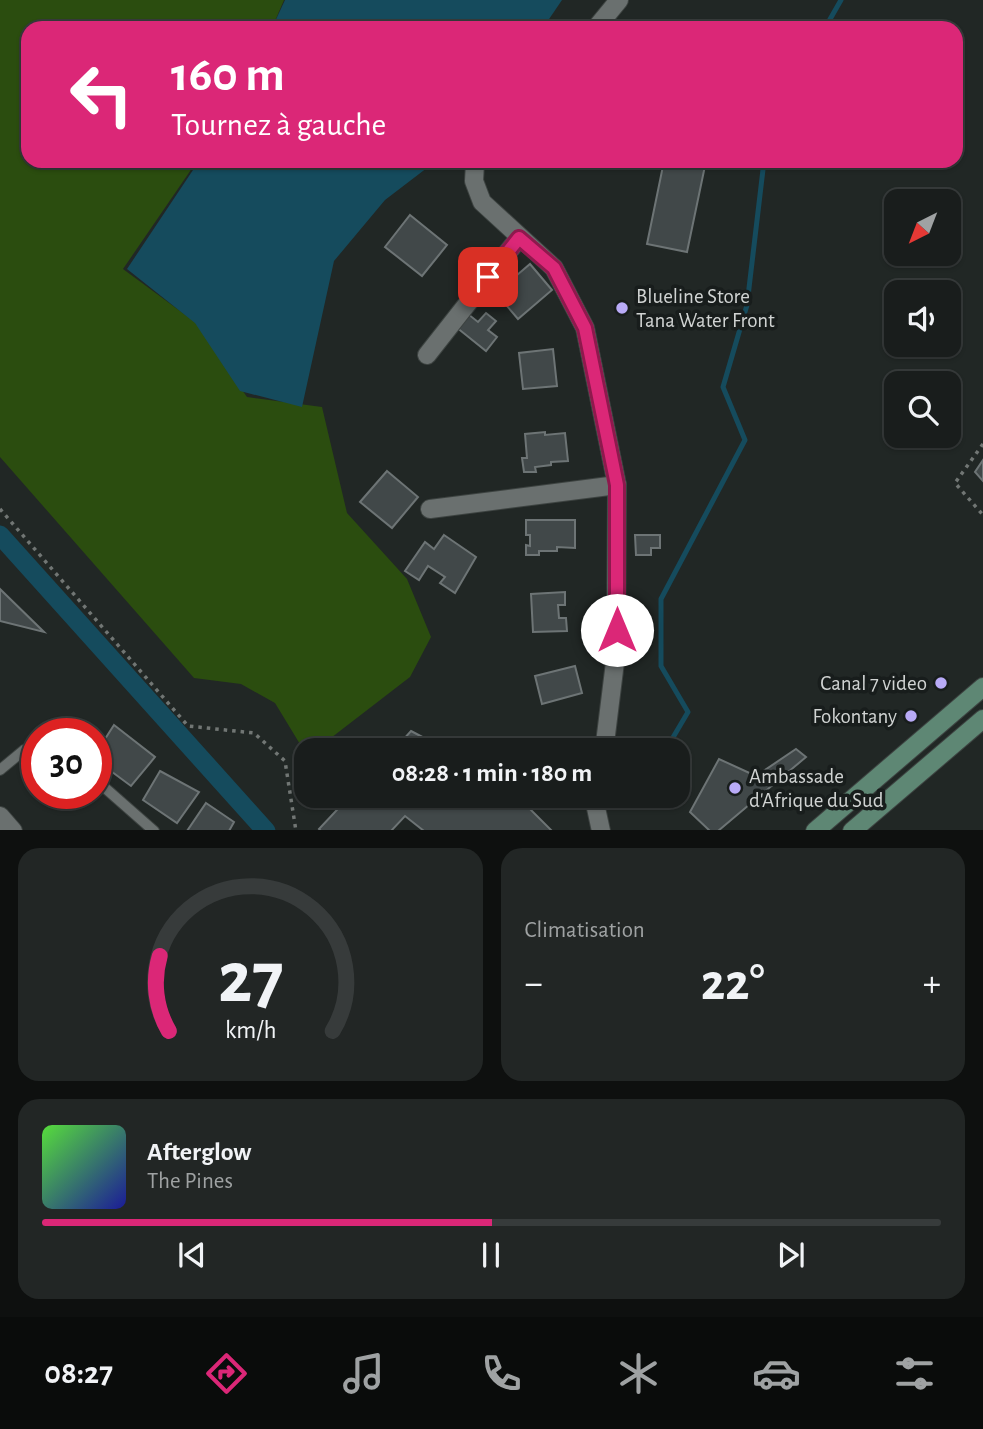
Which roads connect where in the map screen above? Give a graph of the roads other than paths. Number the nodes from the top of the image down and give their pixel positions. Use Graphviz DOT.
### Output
graph roads {
  1 [pos="619,0"];
  2 [pos="602,21"];
  3 [pos="475,168"];
  4 [pos="519,238"];
  5 [pos="427,355"];
  6 [pos="617,485"];
  7 [pos="430,509"];
  8 [pos="983,687"];
  9 [pos="983,719"];
  10 [pos="606,738"];
  11 [pos="21,752"];
  12 [pos="0,770"];
  13 [pos="112,793"];
  14 [pos="596,808"];
  15 [pos="153,830"];
  16 [pos="601,830"];
  17 [pos="816,830"];
  18 [pos="853,830"];
  1 -- 2 [label="street"];
  3 -- 4 [label="street"];
  4 -- 5 [label="street"];
  4 -- 6 [label="street"];
  6 -- 7 [label="street"];
  6 -- 10 [label="street"];
  8 -- 17 [label="main road"];
  9 -- 18 [label="main road"];
  11 -- 12 [label="lane"];
  13 -- 15 [label="lane"];
  14 -- 16 [label="street"];
}
